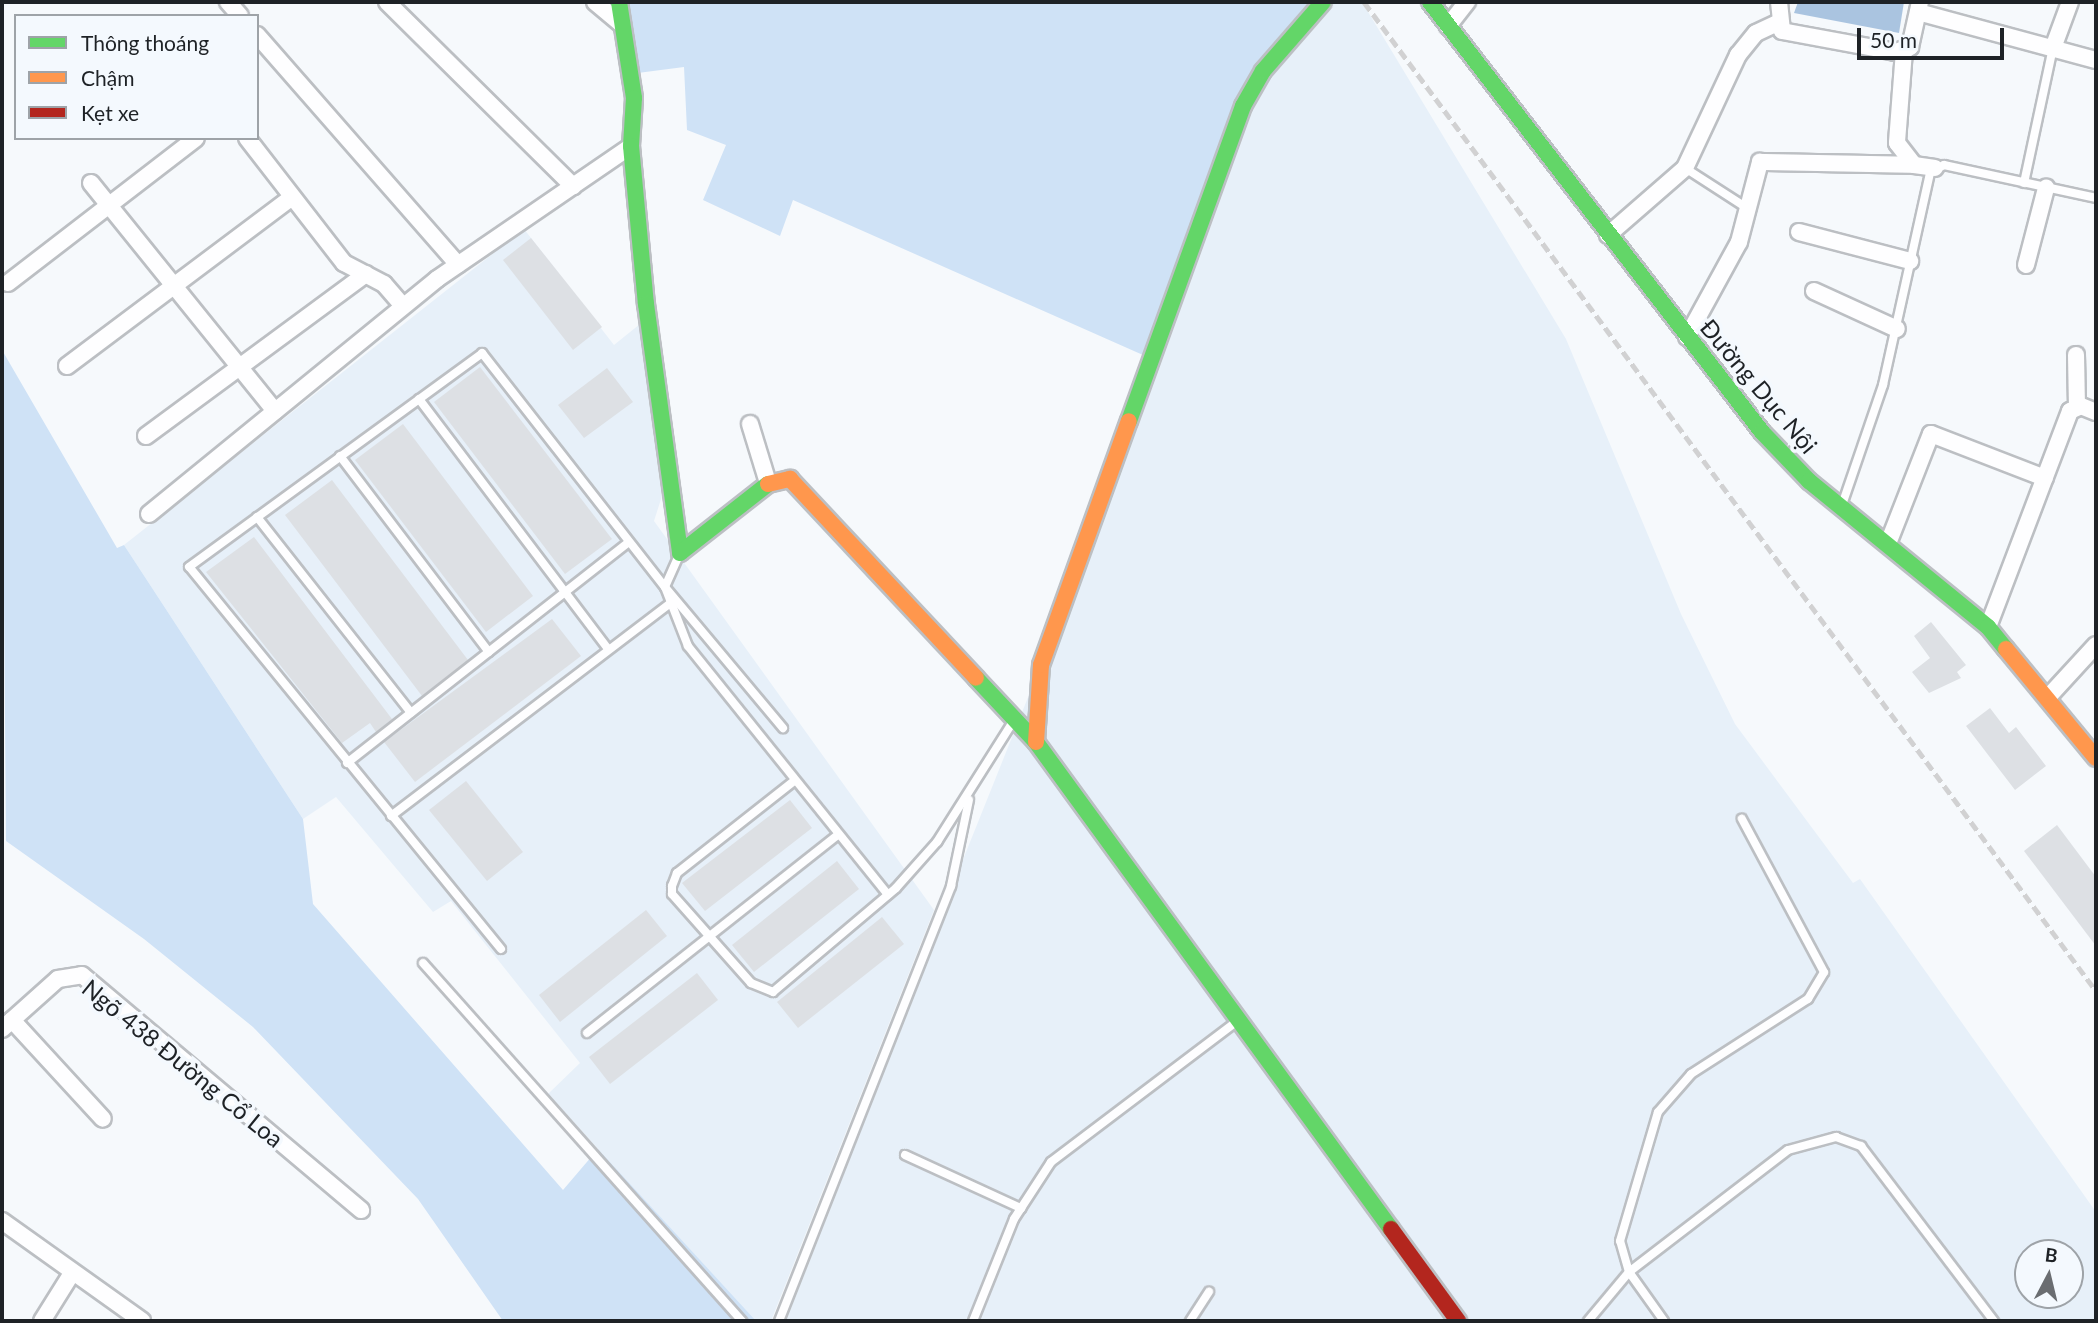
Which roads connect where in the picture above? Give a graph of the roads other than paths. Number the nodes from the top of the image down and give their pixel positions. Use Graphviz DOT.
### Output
graph roads {
  1 [pos="387,2"];
  2 [pos="595,2"];
  3 [pos="620,2"];
  4 [pos="1323,2"];
  5 [pos="1430,2"];
  6 [pos="1467,2"];
  7 [pos="1779,2"];
  8 [pos="2070,2"];
  9 [pos="1919,7"];
  10 [pos="1777,23"];
  11 [pos="621,24"];
  12 [pos="1448,26"];
  13 [pos="259,37"];
  14 [pos="2053,48"];
  15 [pos="1904,51"];
  16 [pos="2096,60"];
  17 [pos="193,140"];
  18 [pos="249,140"];
  19 [pos="631,146"];
  20 [pos="1914,165"];
  21 [pos="1685,168"];
  22 [pos="1935,168"];
  23 [pos="91,183"];
  24 [pos="2025,183"];
  25 [pos="573,186"];
  26 [pos="2046,188"];
  27 [pos="292,197"];
  28 [pos="2096,198"];
  29 [pos="108,206"];
  30 [pos="1747,208"];
  31 [pos="1799,232"];
  32 [pos="1608,235"];
  33 [pos="1910,261"];
  34 [pos="458,265"];
  35 [pos="2026,265"];
  36 [pos="366,274"];
  37 [pos="8,283"];
  38 [pos="174,285"];
  39 [pos="1814,291"];
  40 [pos="403,306"];
  41 [pos="1898,329"];
  42 [pos="1687,337"];
  43 [pos="2077,355"];
  44 [pos="67,366"];
  45 [pos="238,366"];
  46 [pos="419,399"];
  47 [pos="2077,407"];
  48 [pos="275,411"];
  49 [pos="2096,412"];
  50 [pos="750,424"];
  51 [pos="146,436"];
  52 [pos="340,456"];
  53 [pos="2045,478"];
  54 [pos="768,483"];
  55 [pos="1841,508"];
  56 [pos="149,514"];
  57 [pos="257,517"];
  58 [pos="1889,541"];
  59 [pos="629,542"];
  60 [pos="680,553"];
  61 [pos="665,587"];
  62 [pos="565,592"];
  63 [pos="670,604"];
  64 [pos="1988,627"];
  65 [pos="2096,645"];
  66 [pos="608,649"];
  67 [pos="489,652"];
  68 [pos="2050,695"];
  69 [pos="411,713"];
  70 [pos="1014,721"];
  71 [pos="783,728"];
  72 [pos="1035,742"];
  73 [pos="2096,758"];
  74 [pos="347,763"];
  75 [pos="794,781"];
  76 [pos="970,794"];
  77 [pos="391,816"];
  78 [pos="1742,819"];
  79 [pos="838,835"];
  80 [pos="888,895"];
  81 [pos="712,940"];
  82 [pos="501,948"];
  83 [pos="423,963"];
  84 [pos="1239,1021"];
  85 [pos="6,1022"];
  86 [pos="587,1033"];
  87 [pos="103,1119"];
  88 [pos="905,1156"];
  89 [pos="1021,1208"];
  90 [pos="361,1210"];
  91 [pos="2,1221"];
  92 [pos="1629,1272"];
  93 [pos="72,1273"];
  94 [pos="1209,1292"];
  95 [pos="42,1321"];
  96 [pos="142,1321"];
  97 [pos="742,1321"];
  98 [pos="779,1321"];
  99 [pos="972,1321"];
  100 [pos="1190,1321"];
  101 [pos="1458,1321"];
  102 [pos="1588,1321"];
  103 [pos="1664,1321"];
  104 [pos="1994,1321"];
  1 -- 25 [label="street"];
  2 -- 11 [label="street"];
  3 -- 11 [label="street"];
  4 -- 72 [label="street"];
  5 -- 12 [label="street, Đường Dục Nội"];
  6 -- 12 [label="street"];
  7 -- 10 [label="street"];
  8 -- 14 [label="street"];
  9 -- 14 [label="street"];
  9 -- 15 [label="street"];
  10 -- 15 [label="street"];
  10 -- 21 [label="street"];
  11 -- 19 [label="street"];
  12 -- 32 [label="street, Đường Dục Nội"];
  13 -- 34 [label="street"];
  14 -- 16 [label="street"];
  14 -- 24 [label="lane"];
  15 -- 20 [label="street"];
  17 -- 29 [label="street"];
  18 -- 27 [label="street"];
  19 -- 25 [label="street"];
  19 -- 60 [label="street"];
  20 -- 22 [label="street"];
  20 -- 30 [label="street"];
  21 -- 30 [label="lane"];
  21 -- 32 [label="street"];
  22 -- 24 [label="lane"];
  22 -- 33 [label="lane"];
  23 -- 29 [label="street"];
  24 -- 26 [label="lane"];
  25 -- 34 [label="street"];
  26 -- 28 [label="lane"];
  26 -- 35 [label="street"];
  27 -- 36 [label="street"];
  27 -- 38 [label="street"];
  29 -- 37 [label="street"];
  29 -- 38 [label="street"];
  30 -- 42 [label="street"];
  31 -- 33 [label="street"];
  32 -- 42 [label="street, Đường Dục Nội"];
  33 -- 41 [label="lane"];
  34 -- 40 [label="street"];
  36 -- 40 [label="street"];
  36 -- 45 [label="street"];
  38 -- 44 [label="street"];
  38 -- 45 [label="street"];
  39 -- 41 [label="street"];
  40 -- 48 [label="street"];
  41 -- 55 [label="lane"];
  42 -- 55 [label="street, Đường Dục Nội"];
  43 -- 47 [label="street"];
  45 -- 48 [label="street"];
  45 -- 51 [label="street"];
  46 -- 52 [label="lane"];
  46 -- 59 [label="lane"];
  46 -- 62 [label="lane"];
  47 -- 49 [label="street"];
  47 -- 53 [label="street"];
  48 -- 56 [label="street"];
  50 -- 54 [label="street"];
  52 -- 57 [label="lane"];
  52 -- 67 [label="lane"];
  53 -- 58 [label="street"];
  53 -- 64 [label="street"];
  54 -- 60 [label="street"];
  54 -- 70 [label="street"];
  55 -- 58 [label="street, Đường Dục Nội"];
  57 -- 69 [label="lane"];
  57 -- 74 [label="lane"];
  58 -- 64 [label="street, Đường Dục Nội"];
  59 -- 61 [label="lane"];
  59 -- 62 [label="lane"];
  60 -- 61 [label="lane"];
  61 -- 63 [label="lane"];
  61 -- 71 [label="lane"];
  62 -- 66 [label="lane"];
  62 -- 67 [label="lane"];
  63 -- 66 [label="lane"];
  63 -- 75 [label="lane"];
  64 -- 68 [label="street, Đường Dục Nội"];
  65 -- 68 [label="street"];
  66 -- 77 [label="lane"];
  67 -- 69 [label="lane"];
  68 -- 73 [label="street, Đường Dục Nội"];
  69 -- 74 [label="lane"];
  70 -- 72 [label="street"];
  70 -- 76 [label="lane"];
  72 -- 84 [label="street"];
  74 -- 77 [label="lane"];
  75 -- 79 [label="lane"];
  75 -- 81 [label="lane"];
  76 -- 80 [label="lane"];
  76 -- 98 [label="lane"];
  77 -- 82 [label="lane"];
  78 -- 92 [label="lane"];
  79 -- 80 [label="lane"];
  79 -- 81 [label="lane"];
  80 -- 81 [label="lane"];
  81 -- 86 [label="lane"];
  83 -- 97 [label="lane"];
  84 -- 89 [label="lane"];
  84 -- 101 [label="street"];
  85 -- 87 [label="street"];
  85 -- 90 [label="street, Ngõ 438 Đường Cổ Loa"];
  88 -- 89 [label="lane"];
  89 -- 99 [label="lane"];
  91 -- 93 [label="street"];
  92 -- 102 [label="lane"];
  92 -- 103 [label="lane"];
  92 -- 104 [label="lane"];
  93 -- 95 [label="street"];
  93 -- 96 [label="street"];
  94 -- 100 [label="lane"];
}
